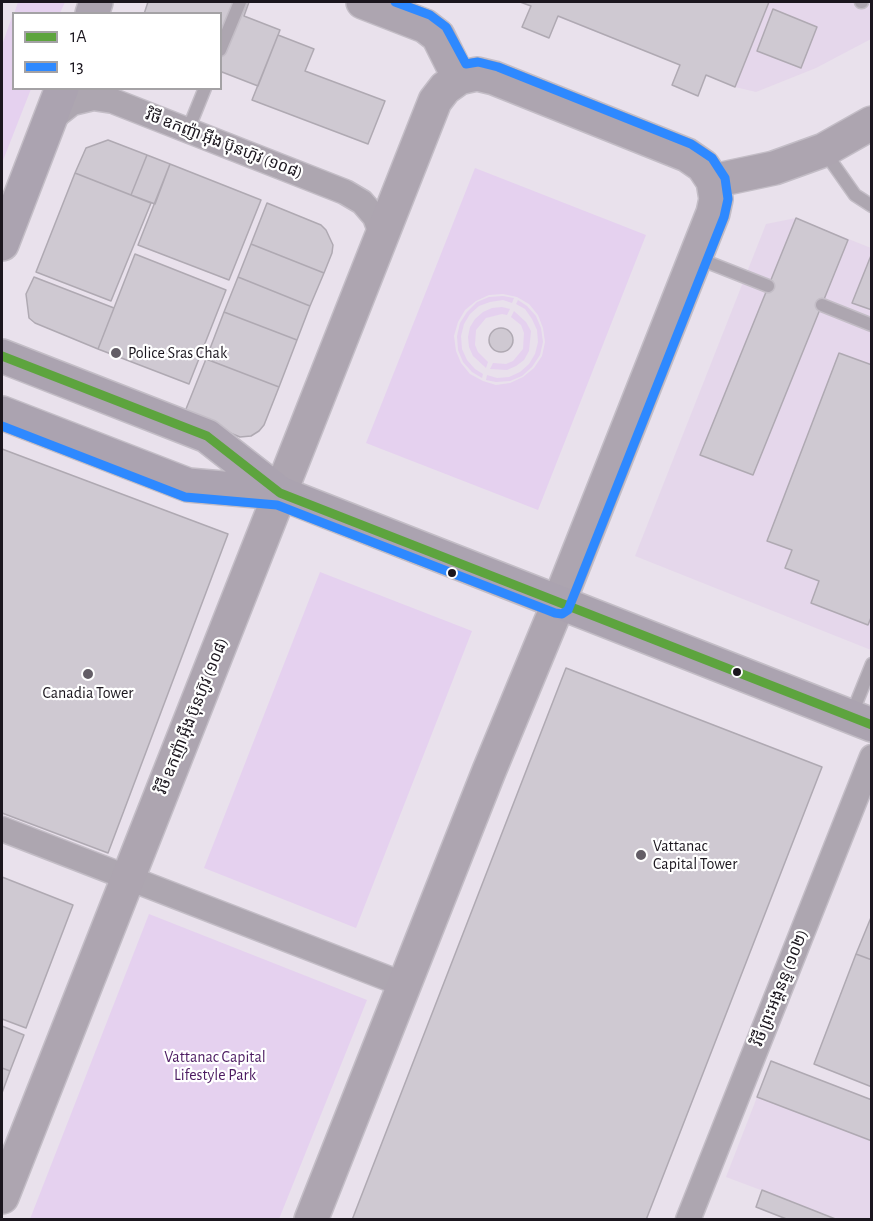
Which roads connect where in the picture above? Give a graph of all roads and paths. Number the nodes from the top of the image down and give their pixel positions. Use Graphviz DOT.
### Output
graph roads {
  1 [pos="240,2"];
  2 [pos="363,2"];
  3 [pos="222,45"];
  4 [pos="459,78"];
  5 [pos="61,90"];
  6 [pos="204,90"];
  7 [pos="49,121"];
  8 [pos="188,130"];
  9 [pos="869,130"];
  10 [pos="824,150"];
  11 [pos="713,181"];
  12 [pos="872,206"];
  13 [pos="382,236"];
  14 [pos="2,244"];
  15 [pos="695,258"];
  16 [pos="768,286"];
  17 [pos="822,305"];
  18 [pos="872,325"];
  19 [pos="2,356"];
  20 [pos="2,413"];
  21 [pos="280,493"];
  22 [pos="559,602"];
  23 [pos="872,664"];
  24 [pos="861,721"];
  25 [pos="872,757"];
  26 [pos="2,829"];
  27 [pos="128,878"];
  28 [pos="405,985"];
  29 [pos="2,1197"];
  30 [pos="311,1220"];
  31 [pos="688,1220"];
  1 -- 3 [label="lane"];
  2 -- 4 [label="street"];
  4 -- 11 [label="street"];
  4 -- 13 [label="street, វិថី ឧកញ៉ា អ៊ីង ប៊ុនហ៊ូវ (១០៨)"];
  5 -- 7 [label="highway"];
  6 -- 8 [label="lane"];
  7 -- 8 [label="street, វិថី ឧកញ៉ា អ៊ីង ប៊ុនហ៊ូវ (១០៨)"];
  7 -- 14 [label="highway"];
  8 -- 13 [label="street, វិថី ឧកញ៉ា អ៊ីង ប៊ុនហ៊ូវ (១០៨)"];
  9 -- 10 [label="street"];
  10 -- 11 [label="street"];
  10 -- 12 [label="lane"];
  11 -- 15 [label="street"];
  13 -- 21 [label="street, វិថី ឧកញ៉ា អ៊ីង ប៊ុនហ៊ូវ (១០៨)"];
  15 -- 16 [label="lane"];
  15 -- 22 [label="street"];
  17 -- 18 [label="lane"];
  19 -- 21 [label="highway"];
  20 -- 21 [label="highway"];
  21 -- 22 [label="highway"];
  21 -- 27 [label="street, វិថី ឧកញ៉ា អ៊ីង ប៊ុនហ៊ូវ (១០៨)"];
  22 -- 24 [label="highway"];
  22 -- 28 [label="street"];
  23 -- 24 [label="lane"];
  25 -- 31 [label="street, វិថី ព្រះអង្គនន្ទ (១០២)"];
  26 -- 27 [label="street"];
  27 -- 28 [label="street"];
  27 -- 29 [label="street, វិថី ឧកញ៉ា អ៊ីង ប៊ុនហ៊ូវ (១០៨)"];
  28 -- 30 [label="street"];
}
